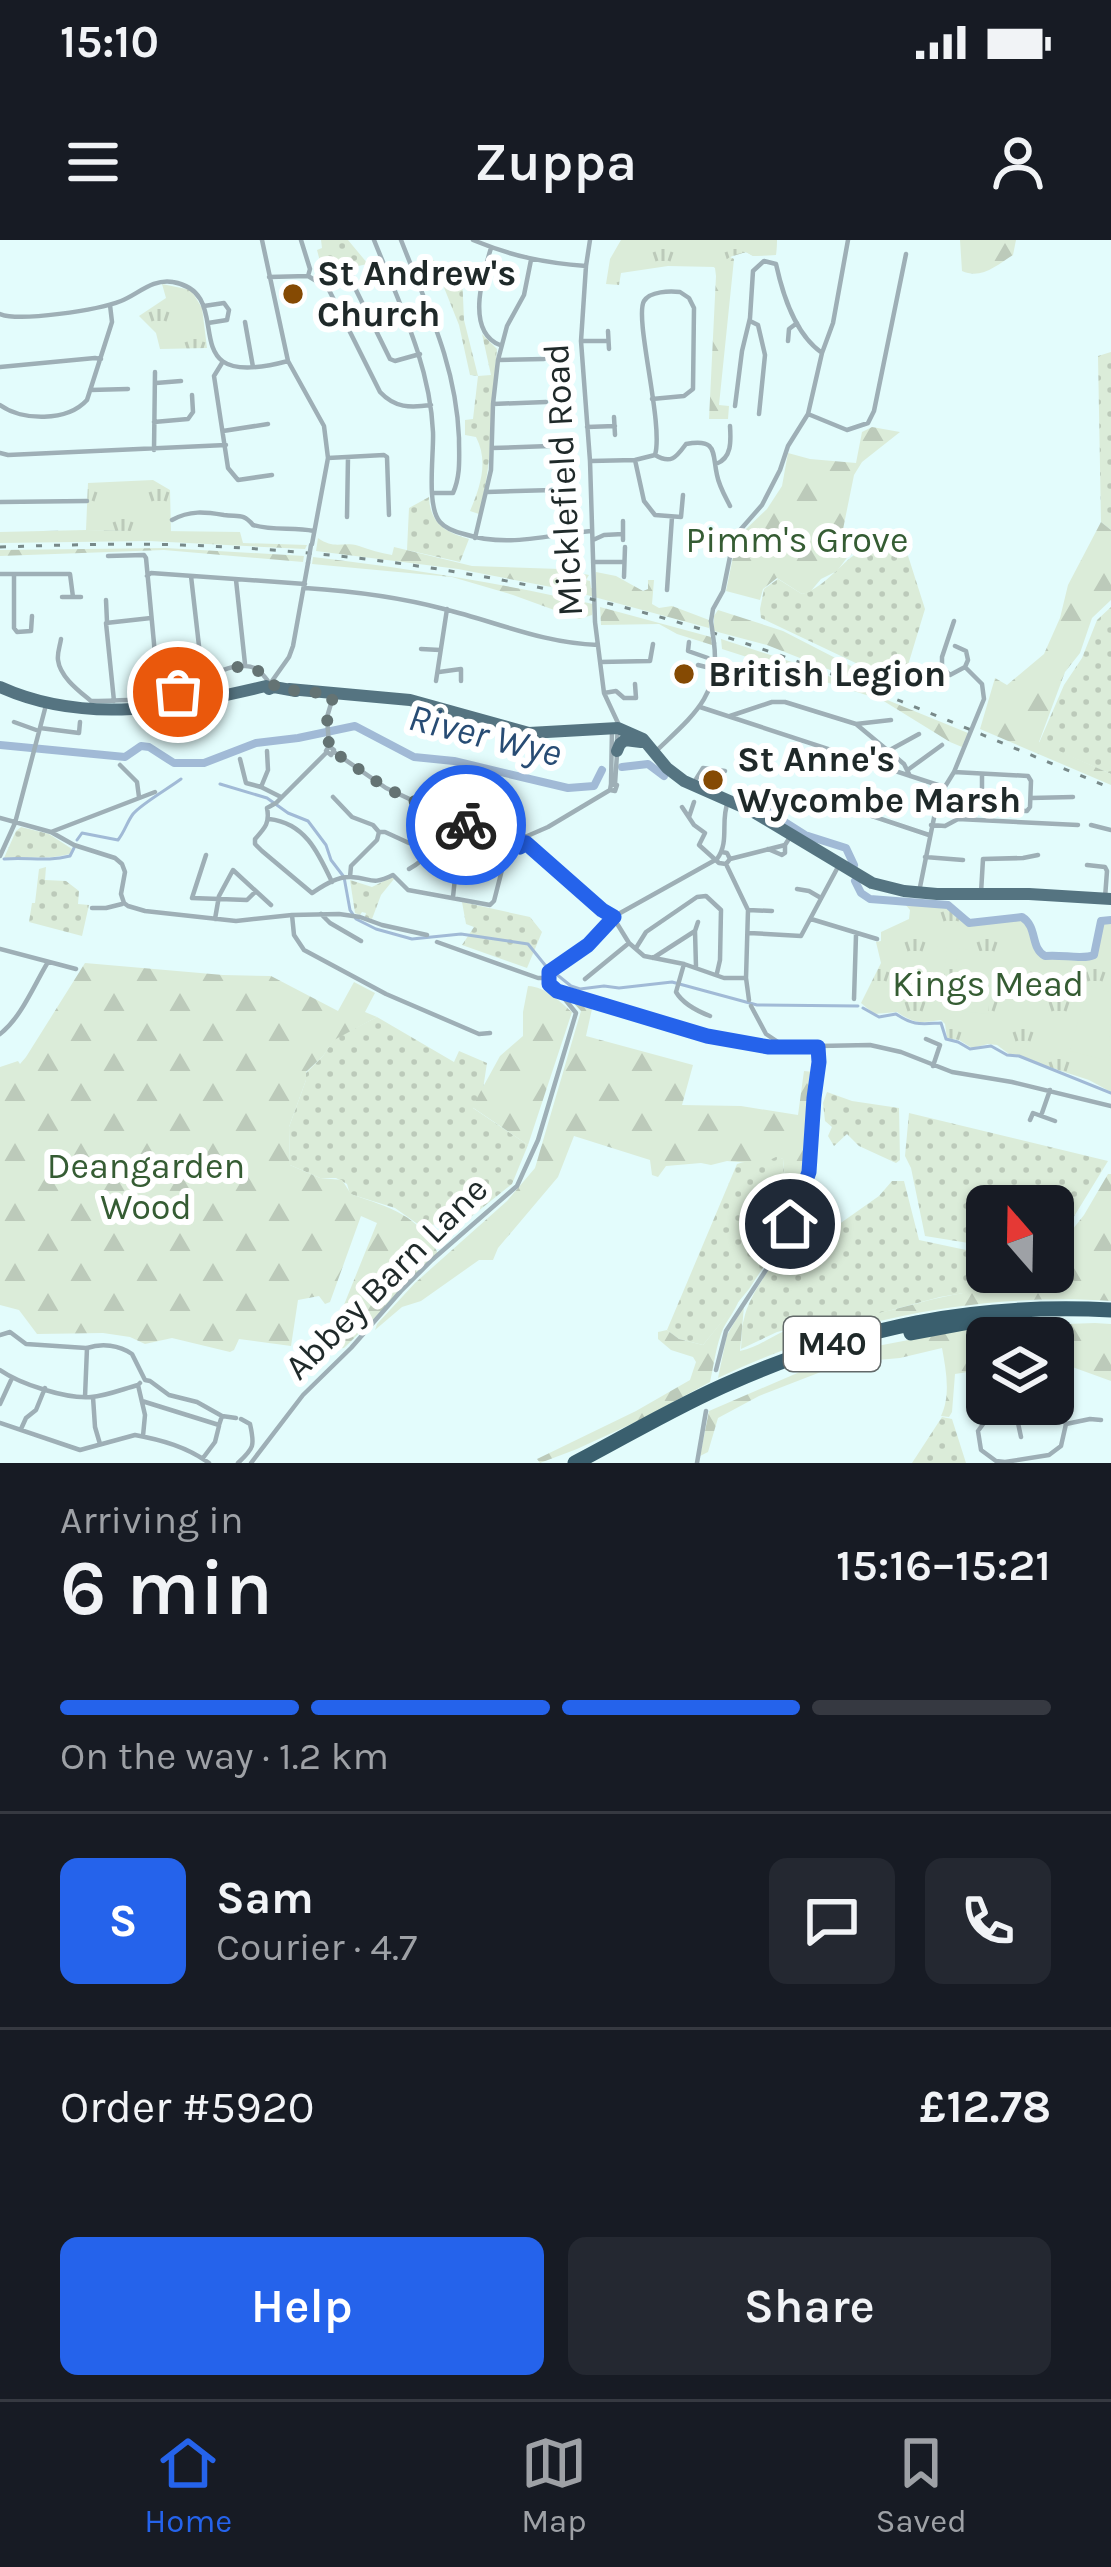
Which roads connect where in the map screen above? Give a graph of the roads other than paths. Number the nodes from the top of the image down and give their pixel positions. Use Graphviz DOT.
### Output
graph roads {
  1 [pos="262,240"];
  2 [pos="302,240"];
  3 [pos="374,240"];
  4 [pos="401,240"];
  5 [pos="473,240"];
  6 [pos="590,240"];
  7 [pos="848,240"];
  8 [pos="491,248"];
  9 [pos="906,254"];
  10 [pos="531,260"];
  11 [pos="586,266"];
  12 [pos="352,275"];
  13 [pos="308,276"];
  14 [pos="269,277"];
  15 [pos="110,305"];
  16 [pos="204,306"];
  17 [pos="0,314"];
  18 [pos="750,321"];
  19 [pos="245,322"];
  20 [pos="208,323"];
  21 [pos="797,323"];
  22 [pos="608,331"];
  23 [pos="581,341"];
  24 [pos="788,341"];
  25 [pos="501,346"];
  26 [pos="822,353"];
  27 [pos="420,354"];
  28 [pos="101,359"];
  29 [pos="544,359"];
  30 [pos="498,360"];
  31 [pos="288,361"];
  32 [pos="223,363"];
  33 [pos="0,367"];
  34 [pos="253,367"];
  35 [pos="155,372"];
  36 [pos="182,381"];
  37 [pos="156,383"];
  38 [pos="128,389"];
  39 [pos="90,390"];
  40 [pos="192,394"];
  41 [pos="652,398"];
  42 [pos="546,402"];
  43 [pos="0,404"];
  44 [pos="493,404"];
  45 [pos="430,405"];
  46 [pos="735,406"];
  47 [pos="808,413"];
  48 [pos="758,414"];
  49 [pos="614,417"];
  50 [pos="154,422"];
  51 [pos="268,424"];
  52 [pos="615,426"];
  53 [pos="730,426"];
  54 [pos="587,427"];
  55 [pos="224,431"];
  56 [pos="615,435"];
  57 [pos="226,445"];
  58 [pos="550,446"];
  59 [pos="492,448"];
  60 [pos="154,450"];
  61 [pos="0,453"];
  62 [pos="656,455"];
  63 [pos="348,457"];
  64 [pos="328,458"];
  65 [pos="590,460"];
  66 [pos="635,460"];
  67 [pos="716,464"];
  68 [pos="272,476"];
  69 [pos="553,490"];
  70 [pos="487,492"];
  71 [pos="433,493"];
  72 [pos="683,495"];
  73 [pos="87,501"];
  74 [pos="0,502"];
  75 [pos="730,506"];
  76 [pos="388,515"];
  77 [pos="347,517"];
  78 [pos="672,517"];
  79 [pos="172,520"];
  80 [pos="623,521"];
  81 [pos="592,530"];
  82 [pos="314,531"];
  83 [pos="475,538"];
  84 [pos="592,540"];
  85 [pos="623,540"];
  86 [pos="108,556"];
  87 [pos="593,562"];
  88 [pos="624,562"];
  89 [pos="0,574"];
  90 [pos="14,574"];
  91 [pos="148,576"];
  92 [pos="191,576"];
  93 [pos="624,578"];
  94 [pos="236,580"];
  95 [pos="305,586"];
  96 [pos="667,590"];
  97 [pos="62,597"];
  98 [pos="73,597"];
  99 [pos="82,597"];
  100 [pos="106,600"];
  101 [pos="14,601"];
  102 [pos="0,602"];
  103 [pos="447,609"];
  104 [pos="32,616"];
  105 [pos="151,618"];
  106 [pos="954,621"];
  107 [pos="107,622"];
  108 [pos="61,639"];
  109 [pos="689,643"];
  110 [pos="652,644"];
  111 [pos="598,645"];
  112 [pos="955,646"];
  113 [pos="421,649"];
  114 [pos="440,650"];
  115 [pos="600,662"];
  116 [pos="698,665"];
  117 [pos="245,666"];
  118 [pos="965,667"];
  119 [pos="439,672"];
  120 [pos="714,672"];
  121 [pos="203,681"];
  122 [pos="436,681"];
  123 [pos="461,681"];
  124 [pos="635,684"];
  125 [pos="763,684"];
  126 [pos="274,685"];
  127 [pos="0,687"];
  128 [pos="305,690"];
  129 [pos="604,693"];
  130 [pos="328,696"];
  131 [pos="364,696"];
  132 [pos="160,698"];
  133 [pos="114,700"];
  134 [pos="46,705"];
  135 [pos="700,706"];
  136 [pos="87,711"];
  137 [pos="730,716"];
  138 [pos="890,720"];
  139 [pos="14,722"];
  140 [pos="615,723"];
  141 [pos="856,724"];
  142 [pos="39,730"];
  143 [pos="919,734"];
  144 [pos="942,745"];
  145 [pos="330,748"];
  146 [pos="267,751"];
  147 [pos="617,751"];
  148 [pos="888,751"];
  149 [pos="658,753"];
  150 [pos="240,759"];
  151 [pos="120,765"];
  152 [pos="725,771"];
  153 [pos="909,772"];
  154 [pos="954,772"];
  155 [pos="982,773"];
  156 [pos="688,783"];
  157 [pos="612,786"];
  158 [pos="944,787"];
  159 [pos="261,788"];
  160 [pos="155,792"];
  161 [pos="139,796"];
  162 [pos="333,797"];
  163 [pos="982,797"];
  164 [pos="1030,798"];
  165 [pos="1073,798"];
  166 [pos="728,800"];
  167 [pos="276,802"];
  168 [pos="694,802"];
  169 [pos="836,804"];
  170 [pos="682,807"];
  171 [pos="935,807"];
  172 [pos="689,817"];
  173 [pos="0,818"];
  174 [pos="450,818"];
  175 [pos="269,819"];
  176 [pos="15,823"];
  177 [pos="931,825"];
  178 [pos="1078,825"];
  179 [pos="1090,825"];
  180 [pos="1110,828"];
  181 [pos="51,832"];
  182 [pos="379,832"];
  183 [pos="482,832"];
  184 [pos="928,835"];
  185 [pos="526,840"];
  186 [pos="788,840"];
  187 [pos="516,842"];
  188 [pos="410,843"];
  189 [pos="722,852"];
  190 [pos="206,854"];
  191 [pos="1039,855"];
  192 [pos="0,856"];
  193 [pos="925,857"];
  194 [pos="717,859"];
  195 [pos="963,860"];
  196 [pos="728,861"];
  197 [pos="839,865"];
  198 [pos="1087,865"];
  199 [pos="1108,867"];
  200 [pos="409,869"];
  201 [pos="349,877"];
  202 [pos="335,880"];
  203 [pos="797,890"];
  204 [pos="256,891"];
  205 [pos="920,892"];
  206 [pos="981,893"];
  207 [pos="453,897"];
  208 [pos="219,898"];
  209 [pos="821,898"];
  210 [pos="1108,899"];
  211 [pos="124,903"];
  212 [pos="272,905"];
  213 [pos="92,908"];
  214 [pos="748,910"];
  215 [pos="772,911"];
  216 [pos="321,914"];
  217 [pos="292,915"];
  218 [pos="614,917"];
  219 [pos="215,919"];
  220 [pos="811,920"];
  221 [pos="698,922"];
  222 [pos="695,931"];
  223 [pos="749,933"];
  224 [pos="427,934"];
  225 [pos="856,935"];
  226 [pos="877,939"];
  227 [pos="361,940"];
  228 [pos="437,942"];
  229 [pos="633,945"];
  230 [pos="0,949"];
  231 [pos="653,958"];
  232 [pos="48,962"];
  233 [pos="684,964"];
  234 [pos="696,967"];
  235 [pos="76,969"];
  236 [pos="550,972"];
  237 [pos="716,975"];
  238 [pos="746,978"];
  239 [pos="585,979"];
  240 [pos="557,991"];
  241 [pos="854,999"];
  242 [pos="710,1016"];
  243 [pos="490,1033"];
  244 [pos="0,1034"];
  245 [pos="926,1039"];
  246 [pos="818,1047"];
  247 [pos="785,1048"];
  248 [pos="933,1066"];
  249 [pos="1050,1090"];
  250 [pos="1111,1106"];
  251 [pos="1042,1116"];
  252 [pos="1030,1120"];
  253 [pos="1055,1120"];
  254 [pos="1111,1314"];
  255 [pos="0,1335"];
  256 [pos="87,1348"];
  257 [pos="0,1370"];
  258 [pos="716,1370"];
  259 [pos="12,1378"];
  260 [pos="141,1383"];
  261 [pos="45,1388"];
  262 [pos="89,1397"];
  263 [pos="142,1401"];
  264 [pos="0,1404"];
  265 [pos="706,1411"];
  266 [pos="221,1416"];
  267 [pos="1074,1422"];
  268 [pos="0,1423"];
  269 [pos="219,1425"];
  270 [pos="981,1425"];
  271 [pos="1017,1425"];
  272 [pos="1066,1425"];
  273 [pos="1111,1426"];
  274 [pos="20,1430"];
  275 [pos="143,1436"];
  276 [pos="1021,1437"];
  277 [pos="100,1444"];
  278 [pos="1054,1453"];
  279 [pos="206,1461"];
  280 [pos="1018,1462"];
  281 [pos="238,1463"];
  282 [pos="251,1463"];
  283 [pos="575,1463"];
  284 [pos="597,1463"];
  285 [pos="697,1463"];
  286 [pos="1056,1463"];
  1 -- 14 [label="street"];
  2 -- 13 [label="street"];
  3 -- 27 [label="street"];
  4 -- 71 [label="street"];
  5 -- 8 [label="street"];
  6 -- 11 [label="street, Micklefield Road"];
  7 -- 26 [label="street"];
  8 -- 10 [label="street"];
  8 -- 25 [label="street"];
  9 -- 47 [label="street"];
  10 -- 11 [label="street"];
  10 -- 25 [label="street"];
  11 -- 23 [label="street, Micklefield Road"];
  12 -- 27 [label="street"];
  13 -- 14 [label="street"];
  13 -- 45 [label="street"];
  14 -- 31 [label="street"];
  15 -- 16 [label="street"];
  15 -- 17 [label="street"];
  15 -- 28 [label="street"];
  16 -- 20 [label="street"];
  16 -- 20 [label="street"];
  18 -- 21 [label="street"];
  18 -- 46 [label="street"];
  18 -- 48 [label="street"];
  19 -- 34 [label="street"];
  20 -- 32 [label="street"];
  21 -- 24 [label="street"];
  21 -- 26 [label="street"];
  22 -- 23 [label="street"];
  23 -- 54 [label="street, Micklefield Road"];
  25 -- 30 [label="street"];
  26 -- 47 [label="street"];
  27 -- 45 [label="street"];
  28 -- 33 [label="street"];
  28 -- 39 [label="street"];
  29 -- 30 [label="street"];
  30 -- 44 [label="street"];
  31 -- 34 [label="street"];
  31 -- 64 [label="street"];
  32 -- 34 [label="street"];
  32 -- 55 [label="street"];
  35 -- 37 [label="street"];
  36 -- 37 [label="street"];
  37 -- 50 [label="street"];
  38 -- 39 [label="street"];
  39 -- 43 [label="street"];
  40 -- 50 [label="street"];
  41 -- 41 [label="street"];
  41 -- 62 [label="street"];
  42 -- 44 [label="street"];
  44 -- 59 [label="street"];
  45 -- 71 [label="street"];
  47 -- 120 [label="street, bridge"];
  49 -- 52 [label="street"];
  50 -- 60 [label="street"];
  51 -- 55 [label="street"];
  52 -- 54 [label="street"];
  52 -- 56 [label="street"];
  53 -- 67 [label="street"];
  54 -- 65 [label="street, Micklefield Road"];
  55 -- 57 [label="street"];
  57 -- 60 [label="street"];
  57 -- 68 [label="street"];
  58 -- 59 [label="street"];
  59 -- 70 [label="street"];
  60 -- 61 [label="street"];
  62 -- 66 [label="street"];
  62 -- 67 [label="street"];
  63 -- 64 [label="street"];
  63 -- 76 [label="street"];
  63 -- 77 [label="street"];
  64 -- 82 [label="street"];
  65 -- 66 [label="street"];
  65 -- 81 [label="street, Micklefield Road"];
  66 -- 78 [label="street"];
  67 -- 75 [label="street"];
  69 -- 70 [label="street"];
  70 -- 83 [label="street"];
  71 -- 83 [label="street"];
  72 -- 78 [label="street"];
  73 -- 74 [label="street"];
  78 -- 96 [label="street"];
  79 -- 82 [label="street"];
  80 -- 85 [label="street"];
  81 -- 83 [label="street"];
  81 -- 84 [label="street, Micklefield Road"];
  82 -- 95 [label="street, bridge"];
  84 -- 85 [label="street"];
  84 -- 87 [label="street, Micklefield Road"];
  85 -- 88 [label="street"];
  86 -- 91 [label="street"];
  87 -- 88 [label="street"];
  87 -- 111 [label="street, Micklefield Road"];
  88 -- 93 [label="street"];
  89 -- 90 [label="street"];
  90 -- 98 [label="street"];
  90 -- 101 [label="street"];
  91 -- 92 [label="street"];
  91 -- 105 [label="street"];
  92 -- 94 [label="street"];
  92 -- 121 [label="street"];
  94 -- 95 [label="street"];
  94 -- 117 [label="street"];
  95 -- 103 [label="street"];
  95 -- 126 [label="street"];
  97 -- 98 [label="street"];
  98 -- 99 [label="street"];
  100 -- 107 [label="street"];
  101 -- 102 [label="street"];
  101 -- 104 [label="street"];
  103 -- 111 [label="street"];
  103 -- 114 [label="street"];
  105 -- 107 [label="street"];
  105 -- 132 [label="street"];
  106 -- 118 [label="street"];
  107 -- 133 [label="street"];
  108 -- 136 [label="street"];
  109 -- 120 [label="street"];
  110 -- 115 [label="street"];
  111 -- 115 [label="street, Micklefield Road"];
  112 -- 118 [label="street"];
  113 -- 114 [label="street"];
  114 -- 119 [label="street"];
  115 -- 129 [label="street, Micklefield Road"];
  116 -- 120 [label="street"];
  117 -- 121 [label="street"];
  117 -- 126 [label="street"];
  118 -- 154 [label="street"];
  119 -- 122 [label="street"];
  119 -- 123 [label="street"];
  120 -- 125 [label="street"];
  120 -- 135 [label="street"];
  121 -- 132 [label="street"];
  124 -- 129 [label="street"];
  126 -- 128 [label="main road"];
  126 -- 130 [label="main road"];
  126 -- 136 [label="main road"];
  127 -- 134 [label="main road"];
  128 -- 130 [label="main road"];
  128 -- 131 [label="main road"];
  129 -- 140 [label="street, Micklefield Road"];
  130 -- 131 [label="main road"];
  130 -- 145 [label="street"];
  131 -- 140 [label="main road"];
  132 -- 133 [label="street"];
  133 -- 136 [label="street"];
  134 -- 136 [label="main road"];
  134 -- 142 [label="street"];
  135 -- 137 [label="street"];
  135 -- 149 [label="street"];
  136 -- 142 [label="street"];
  137 -- 141 [label="street"];
  137 -- 153 [label="street"];
  138 -- 141 [label="street"];
  139 -- 142 [label="street"];
  140 -- 147 [label="street"];
  140 -- 149 [label="main road"];
  140 -- 157 [label="street"];
  141 -- 148 [label="street"];
  142 -- 176 [label="street"];
  143 -- 148 [label="street"];
  144 -- 153 [label="street"];
  145 -- 167 [label="street"];
  145 -- 174 [label="street"];
  146 -- 159 [label="street"];
  147 -- 149 [label="main road"];
  147 -- 157 [label="street"];
  148 -- 153 [label="street"];
  149 -- 156 [label="main road"];
  150 -- 159 [label="street"];
  151 -- 161 [label="street"];
  152 -- 156 [label="street"];
  153 -- 158 [label="street"];
  154 -- 155 [label="street"];
  154 -- 158 [label="street"];
  155 -- 163 [label="street"];
  155 -- 164 [label="street"];
  156 -- 166 [label="main road"];
  157 -- 185 [label="street"];
  158 -- 171 [label="street"];
  159 -- 167 [label="street"];
  160 -- 161 [label="street"];
  161 -- 181 [label="street"];
  162 -- 182 [label="street"];
  164 -- 165 [label="street"];
  164 -- 171 [label="street"];
  166 -- 186 [label="main road"];
  166 -- 189 [label="street"];
  167 -- 175 [label="street"];
  168 -- 172 [label="street"];
  169 -- 184 [label="street"];
  170 -- 172 [label="street"];
  171 -- 177 [label="street"];
  172 -- 194 [label="street"];
  173 -- 176 [label="street"];
  174 -- 183 [label="street"];
  174 -- 200 [label="street"];
  175 -- 202 [label="street"];
  175 -- 202 [label="street"];
  176 -- 181 [label="street"];
  176 -- 192 [label="street"];
  177 -- 178 [label="street"];
  177 -- 184 [label="street"];
  179 -- 180 [label="street"];
  181 -- 211 [label="street"];
  182 -- 188 [label="street"];
  182 -- 201 [label="street"];
  183 -- 187 [label="street"];
  183 -- 207 [label="street"];
  184 -- 193 [label="street"];
  185 -- 187 [label="street"];
  185 -- 218 [label="street"];
  186 -- 196 [label="street"];
  186 -- 197 [label="main road"];
  187 -- 207 [label="street"];
  189 -- 194 [label="street"];
  189 -- 196 [label="street"];
  190 -- 208 [label="street"];
  191 -- 206 [label="street"];
  193 -- 195 [label="street"];
  193 -- 205 [label="street"];
  194 -- 196 [label="street"];
  194 -- 218 [label="street"];
  196 -- 214 [label="street"];
  197 -- 205 [label="main road"];
  197 -- 209 [label="street"];
  198 -- 199 [label="street"];
  199 -- 210 [label="street"];
  201 -- 202 [label="street"];
  201 -- 207 [label="street"];
  203 -- 209 [label="street"];
  204 -- 208 [label="street"];
  204 -- 208 [label="street"];
  204 -- 212 [label="street"];
  205 -- 206 [label="main road"];
  206 -- 210 [label="main road"];
  208 -- 219 [label="street"];
  209 -- 220 [label="street"];
  211 -- 213 [label="street"];
  211 -- 219 [label="street"];
  214 -- 215 [label="street"];
  214 -- 223 [label="street"];
  216 -- 217 [label="street"];
  216 -- 224 [label="street"];
  216 -- 227 [label="street"];
  217 -- 219 [label="street"];
  217 -- 243 [label="street"];
  218 -- 229 [label="street"];
  218 -- 236 [label="street"];
  220 -- 223 [label="street"];
  220 -- 225 [label="street"];
  221 -- 222 [label="street"];
  222 -- 231 [label="street"];
  222 -- 234 [label="street"];
  223 -- 238 [label="street"];
  225 -- 226 [label="street"];
  225 -- 241 [label="street"];
  228 -- 236 [label="street"];
  229 -- 231 [label="street"];
  229 -- 237 [label="street"];
  229 -- 239 [label="street"];
  230 -- 232 [label="street"];
  231 -- 233 [label="street"];
  232 -- 235 [label="street"];
  232 -- 244 [label="street"];
  233 -- 234 [label="street"];
  233 -- 242 [label="street"];
  234 -- 237 [label="street"];
  236 -- 240 [label="street, Abbey Barn Lane"];
  237 -- 238 [label="street"];
  238 -- 247 [label="street"];
  240 -- 247 [label="street"];
  240 -- 282 [label="street, Abbey Barn Lane"];
  245 -- 248 [label="street"];
  246 -- 247 [label="street"];
  246 -- 248 [label="street"];
  246 -- 258 [label="street"];
  248 -- 249 [label="street"];
  249 -- 250 [label="street"];
  249 -- 251 [label="street"];
  251 -- 252 [label="street"];
  251 -- 253 [label="street"];
  254 -- 283 [label="highway, M40"];
  254 -- 284 [label="highway, M40"];
  255 -- 256 [label="street"];
  256 -- 260 [label="street"];
  256 -- 262 [label="street"];
  257 -- 259 [label="street"];
  259 -- 261 [label="street"];
  259 -- 264 [label="street"];
  260 -- 262 [label="street"];
  260 -- 263 [label="street"];
  260 -- 266 [label="street"];
  261 -- 262 [label="street"];
  261 -- 274 [label="street"];
  262 -- 277 [label="street"];
  263 -- 269 [label="street"];
  263 -- 275 [label="street"];
  265 -- 285 [label="street"];
  266 -- 269 [label="street"];
  266 -- 281 [label="street"];
  267 -- 273 [label="street"];
  268 -- 274 [label="street"];
  269 -- 279 [label="street"];
  270 -- 280 [label="street"];
  271 -- 276 [label="street"];
  272 -- 278 [label="street"];
  274 -- 277 [label="street"];
  275 -- 277 [label="street"];
  275 -- 279 [label="street"];
  278 -- 280 [label="street"];
  278 -- 286 [label="street"];
}
